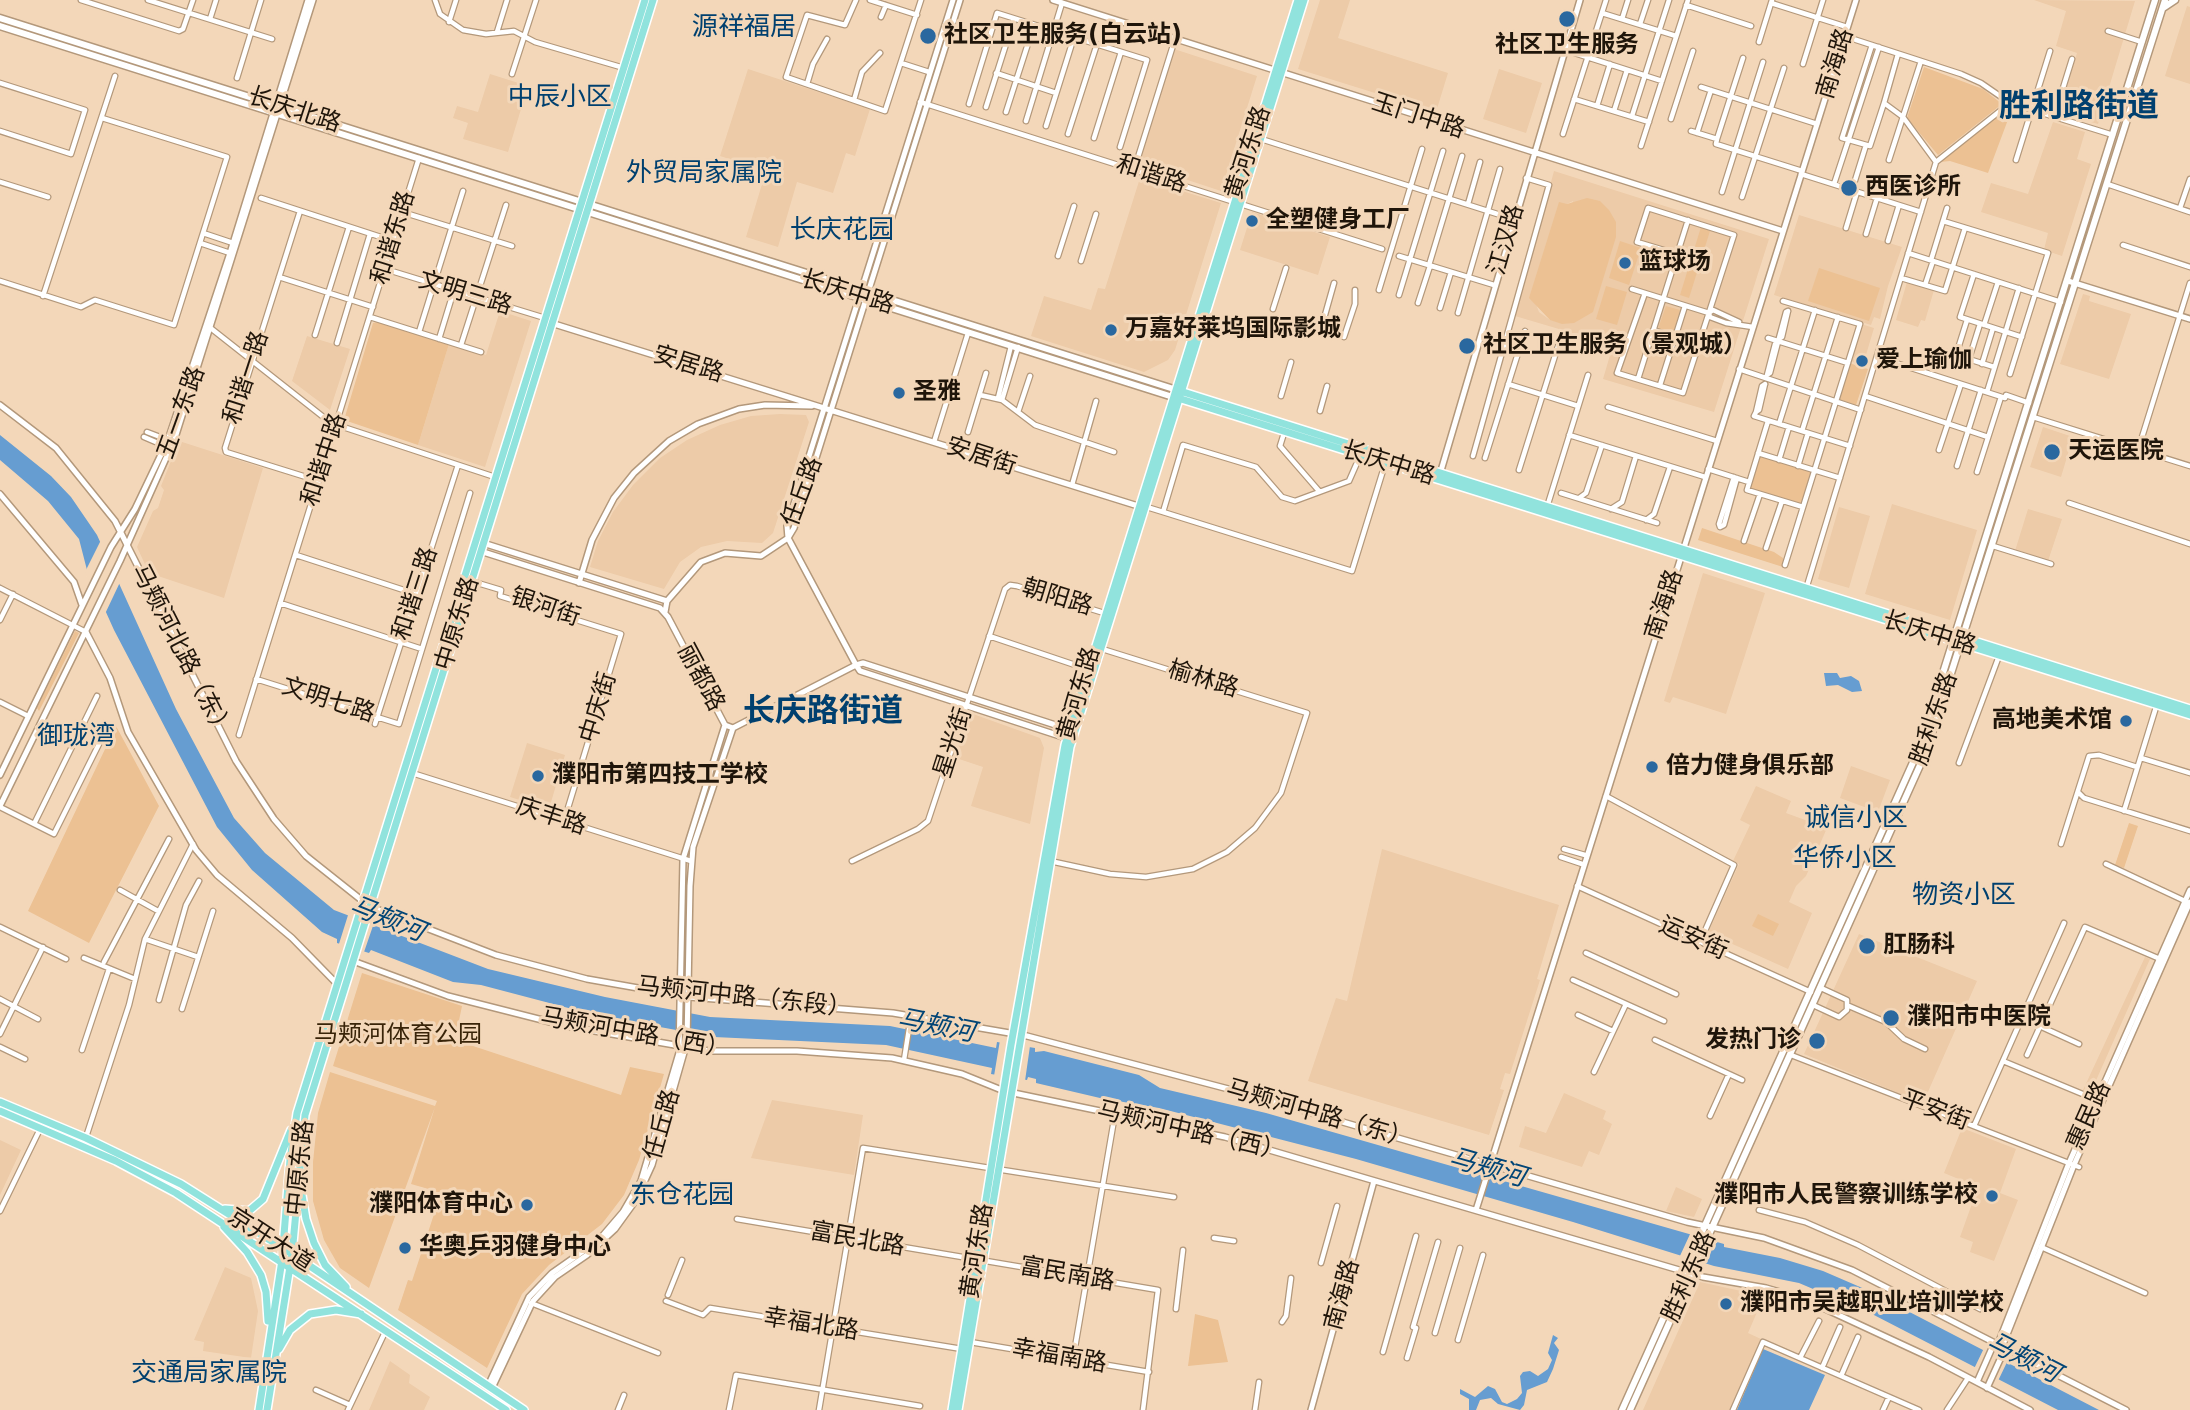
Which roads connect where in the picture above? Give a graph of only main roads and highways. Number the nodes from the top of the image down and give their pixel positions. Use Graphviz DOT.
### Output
graph roads {
  1 [pos="645,0"];
  2 [pos="653,0"];
  3 [pos="1298,0"];
  4 [pos="1304,0"];
  5 [pos="2149,0"];
  6 [pos="2155,0"];
  7 [pos="2165,0"];
  8 [pos="2175,0"];
  9 [pos="2163,8"];
  10 [pos="2152,12"];
  11 [pos="0,19"];
  12 [pos="0,26"];
  13 [pos="1278,72"];
  14 [pos="277,110"];
  15 [pos="1236,202"];
  16 [pos="584,206"];
  17 [pos="2071,282"];
  18 [pos="864,295"];
  19 [pos="548,321"];
  20 [pos="1176,394"];
  21 [pos="1286,429"];
  22 [pos="1439,477"];
  23 [pos="1682,553"];
  24 [pos="1958,640"];
  25 [pos="2190,709"];
  26 [pos="2190,715"];
  27 [pos="1070,735"];
  28 [pos="1017,1034"];
  29 [pos="0,1102"];
  30 [pos="0,1111"];
  31 [pos="297,1113"];
  32 [pos="42,1124"];
  33 [pos="300,1168"];
  34 [pos="201,1197"];
  35 [pos="208,1213"];
  36 [pos="1709,1226"];
  37 [pos="283,1248"];
  38 [pos="292,1254"];
  39 [pos="980,1260"];
  40 [pos="282,1261"];
  41 [pos="290,1266"];
  42 [pos="1689,1271"];
  43 [pos="365,1304"];
  44 [pos="365,1315"];
  45 [pos="274,1363"];
  46 [pos="265,1366"];
  47 [pos="495,1407"];
  48 [pos="259,1410"];
  49 [pos="267,1410"];
  50 [pos="506,1410"];
  51 [pos="524,1410"];
  52 [pos="952,1410"];
  53 [pos="958,1410"];
  54 [pos="1622,1410"];
  55 [pos="1630,1410"];
  1 -- 16 [label="main road, 中原东路"];
  2 -- 16 [label="main road, 中原东路"];
  3 -- 13 [label="main road, 黄河东路"];
  4 -- 13 [label="main road, 黄河东路"];
  5 -- 10 [label="main road"];
  6 -- 10 [label="main road, 胜利东路"];
  7 -- 9 [label="main road, 胜利东路"];
  8 -- 9 [label="main road"];
  9 -- 17 [label="main road, 胜利东路"];
  10 -- 17 [label="main road, 胜利东路"];
  11 -- 14 [label="main road, 长庆北路"];
  12 -- 14 [label="main road, 长庆北路"];
  13 -- 15 [label="main road, 黄河东路"];
  13 -- 15 [label="main road, 黄河东路"];
  14 -- 16 [label="main road, 长庆北路"];
  14 -- 16 [label="main road, 长庆北路"];
  15 -- 20 [label="main road, 黄河东路"];
  16 -- 18 [label="main road, 长庆中路"];
  16 -- 19 [label="main road, 中原东路"];
  17 -- 24 [label="main road, 胜利东路"];
  17 -- 24 [label="main road, 胜利东路"];
  18 -- 20 [label="main road, 长庆中路"];
  18 -- 20 [label="main road, 长庆中路"];
  19 -- 31 [label="main road, 中原东路"];
  19 -- 33 [label="main road, 中原东路"];
  20 -- 21 [label="main road, 长庆中路"];
  20 -- 27 [label="main road, 黄河东路"];
  20 -- 27 [label="main road, 黄河东路"];
  21 -- 22 [label="main road, 长庆中路"];
  21 -- 22 [label="main road, 长庆中路"];
  22 -- 23 [label="main road, 长庆中路"];
  22 -- 23 [label="main road, 长庆中路"];
  23 -- 24 [label="main road, 长庆中路"];
  23 -- 24 [label="main road, 长庆中路"];
  24 -- 25 [label="main road, 长庆中路"];
  24 -- 26 [label="main road, 长庆中路"];
  24 -- 36 [label="main road, 胜利东路"];
  24 -- 36 [label="main road, 胜利东路"];
  27 -- 28 [label="main road, 黄河东路"];
  27 -- 28 [label="main road, 黄河东路"];
  28 -- 39 [label="main road, 黄河东路"];
  29 -- 32 [label="main road, 京开大道"];
  30 -- 32 [label="main road, 京开大道"];
  31 -- 34 [label="main road"];
  31 -- 37 [label="main road, 中原东路"];
  32 -- 34 [label="main road, 京开大道"];
  32 -- 35 [label="main road, 京开大道"];
  33 -- 38 [label="main road, 中原东路"];
  33 -- 43 [label="main road"];
  34 -- 37 [label="main road, 京开大道"];
  35 -- 40 [label="main road, 京开大道"];
  35 -- 46 [label="main road"];
  36 -- 42 [label="main road, 胜利东路"];
  37 -- 38 [label="main road, 京开大道"];
  37 -- 40 [label="main road, 中原东路"];
  38 -- 41 [label="main road, 中原东路"];
  38 -- 43 [label="main road, 京开大道"];
  39 -- 52 [label="main road, 黄河东路"];
  39 -- 53 [label="main road, 黄河东路"];
  40 -- 41 [label="main road, 京开大道"];
  40 -- 46 [label="main road, 中原东路"];
  41 -- 44 [label="main road, 京开大道"];
  41 -- 45 [label="main road, 中原东路"];
  42 -- 54 [label="main road, 胜利东路"];
  42 -- 55 [label="main road, 胜利东路"];
  43 -- 51 [label="main road, 京开大道"];
  44 -- 45 [label="main road"];
  44 -- 47 [label="main road, 京开大道"];
  45 -- 49 [label="main road, 中原东路"];
  46 -- 48 [label="main road"];
  47 -- 50 [label="main road, 京开大道"];
}
